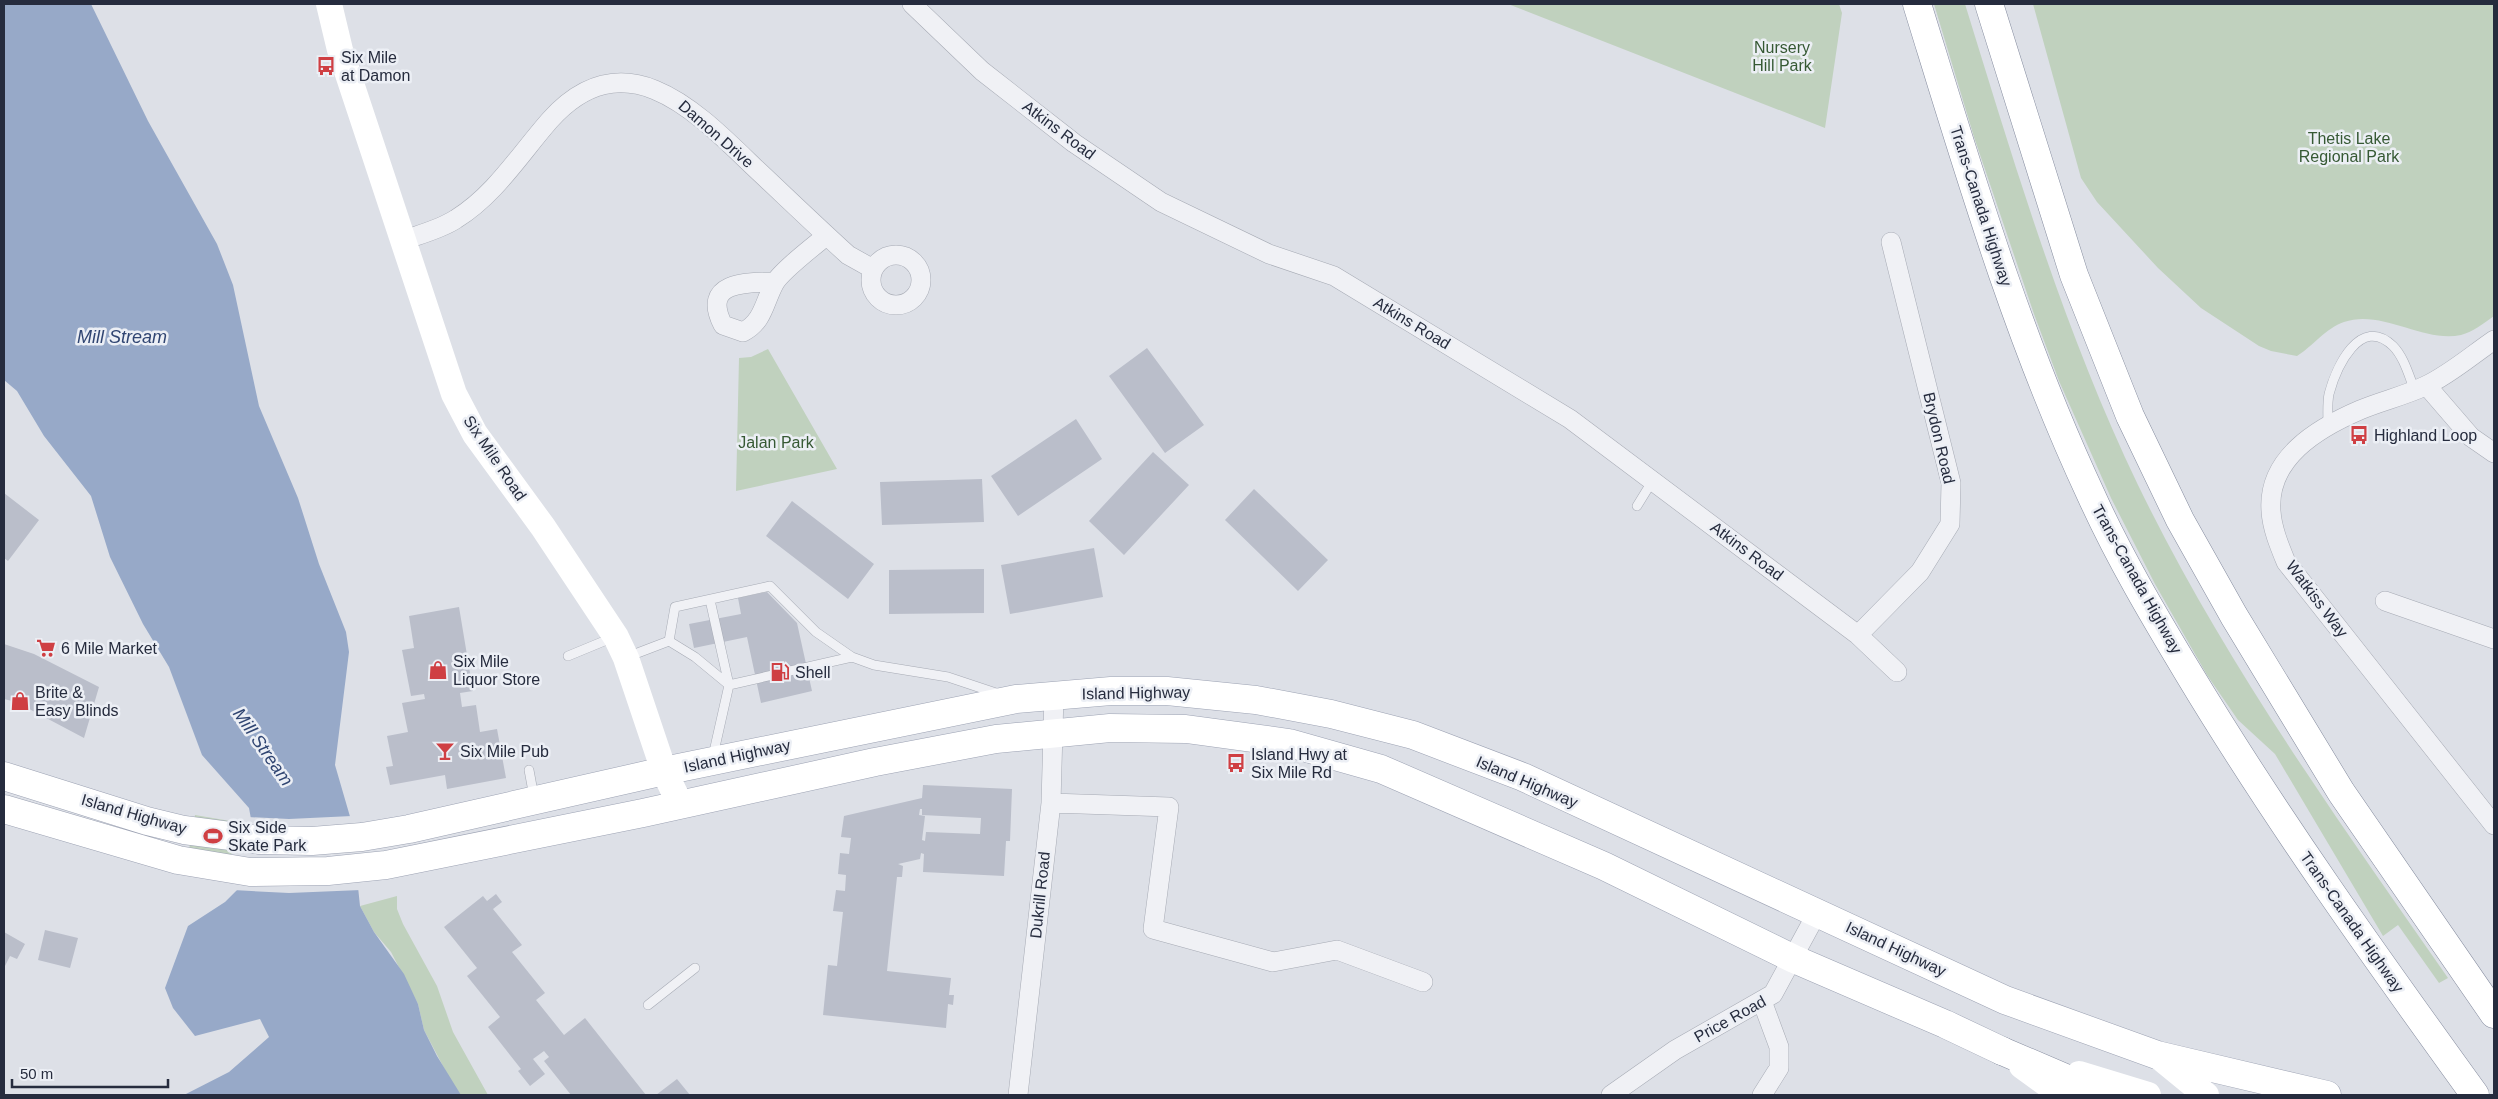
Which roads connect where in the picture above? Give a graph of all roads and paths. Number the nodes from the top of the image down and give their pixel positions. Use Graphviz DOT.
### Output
graph roads {
  1 [pos="329,4"];
  2 [pos="912,4"];
  3 [pos="1916,4"];
  4 [pos="1989,4"];
  5 [pos="826,236"];
  6 [pos="404,240"];
  7 [pos="1891,242"];
  8 [pos="873,269"];
  9 [pos="775,282"];
  10 [pos="2494,340"];
  11 [pos="2421,388"];
  12 [pos="2328,425"];
  13 [pos="2494,453"];
  14 [pos="1654,480"];
  15 [pos="1637,506"];
  16 [pos="710,600"];
  17 [pos="2385,601"];
  18 [pos="1858,635"];
  19 [pos="2494,639"];
  20 [pos="669,641"];
  21 [pos="621,647"];
  22 [pos="568,656"];
  23 [pos="852,657"];
  24 [pos="1897,672"];
  25 [pos="729,685"];
  26 [pos="1054,695"];
  27 [pos="1016,699"];
  28 [pos="1054,732"];
  29 [pos="712,762"];
  30 [pos="529,770"];
  31 [pos="664,771"];
  32 [pos="4,776"];
  33 [pos="534,801"];
  34 [pos="1051,803"];
  35 [pos="680,804"];
  36 [pos="4,809"];
  37 [pos="2494,825"];
  38 [pos="1817,913"];
  39 [pos="1794,959"];
  40 [pos="695,968"];
  41 [pos="1423,982"];
  42 [pos="1762,1001"];
  43 [pos="648,1005"];
  44 [pos="2494,1014"];
  45 [pos="2002,1051"];
  46 [pos="2157,1055"];
  47 [pos="1018,1095"];
  48 [pos="1611,1095"];
  49 [pos="1762,1095"];
  50 [pos="2062,1095"];
  51 [pos="2105,1095"];
  52 [pos="2148,1095"];
  53 [pos="2206,1095"];
  54 [pos="2327,1095"];
  55 [pos="2475,1095"];
  1 -- 6 [label="main road, Six Mile Road"];
  2 -- 14 [label="street, Atkins Road"];
  3 -- 55 [label="main road, Trans-Canada Highway"];
  4 -- 44 [label="main road"];
  5 -- 6 [label="street, Damon Drive"];
  5 -- 8 [label="street, Damon Drive"];
  5 -- 9 [label="street"];
  6 -- 21 [label="main road, Six Mile Road"];
  7 -- 18 [label="street, Brydon Road"];
  10 -- 11 [label="street, Watkiss Way"];
  11 -- 12 [label="street, Watkiss Way"];
  11 -- 12 [label="lane"];
  11 -- 13 [label="street"];
  12 -- 37 [label="street, Watkiss Way"];
  14 -- 15 [label="lane"];
  14 -- 18 [label="street, Atkins Road"];
  16 -- 20 [label="lane"];
  16 -- 23 [label="lane"];
  16 -- 25 [label="lane"];
  17 -- 19 [label="street"];
  18 -- 24 [label="street, Atkins Road"];
  20 -- 21 [label="lane"];
  20 -- 25 [label="lane"];
  21 -- 22 [label="lane"];
  21 -- 31 [label="main road, Six Mile Road"];
  23 -- 25 [label="lane"];
  23 -- 27 [label="lane"];
  25 -- 29 [label="lane"];
  26 -- 27 [label="main road, Island Highway"];
  26 -- 28 [label="street, Dukrill Road"];
  26 -- 38 [label="main road, Island Highway"];
  27 -- 29 [label="main road, Island Highway"];
  28 -- 34 [label="street, Dukrill Road"];
  28 -- 35 [label="main road, Island Highway"];
  28 -- 39 [label="main road, Island Highway"];
  29 -- 31 [label="main road, Island Highway"];
  30 -- 33 [label="lane"];
  31 -- 33 [label="main road, Island Highway"];
  31 -- 35 [label="main road, Six Mile Road"];
  32 -- 33 [label="main road, Island Highway"];
  34 -- 41 [label="street"];
  34 -- 47 [label="street, Dukrill Road"];
  35 -- 36 [label="main road, Island Highway"];
  38 -- 39 [label="street, Price Road"];
  38 -- 46 [label="main road, Island Highway"];
  39 -- 42 [label="street, Price Road"];
  39 -- 45 [label="main road, Island Highway"];
  40 -- 43 [label="lane"];
  42 -- 48 [label="street, Price Road"];
  42 -- 49 [label="street"];
  45 -- 50 [label="main road, Island Highway"];
  45 -- 51 [label="main road"];
  45 -- 52 [label="main road"];
  46 -- 53 [label="main road, Island Highway"];
  46 -- 54 [label="main road"];
}
